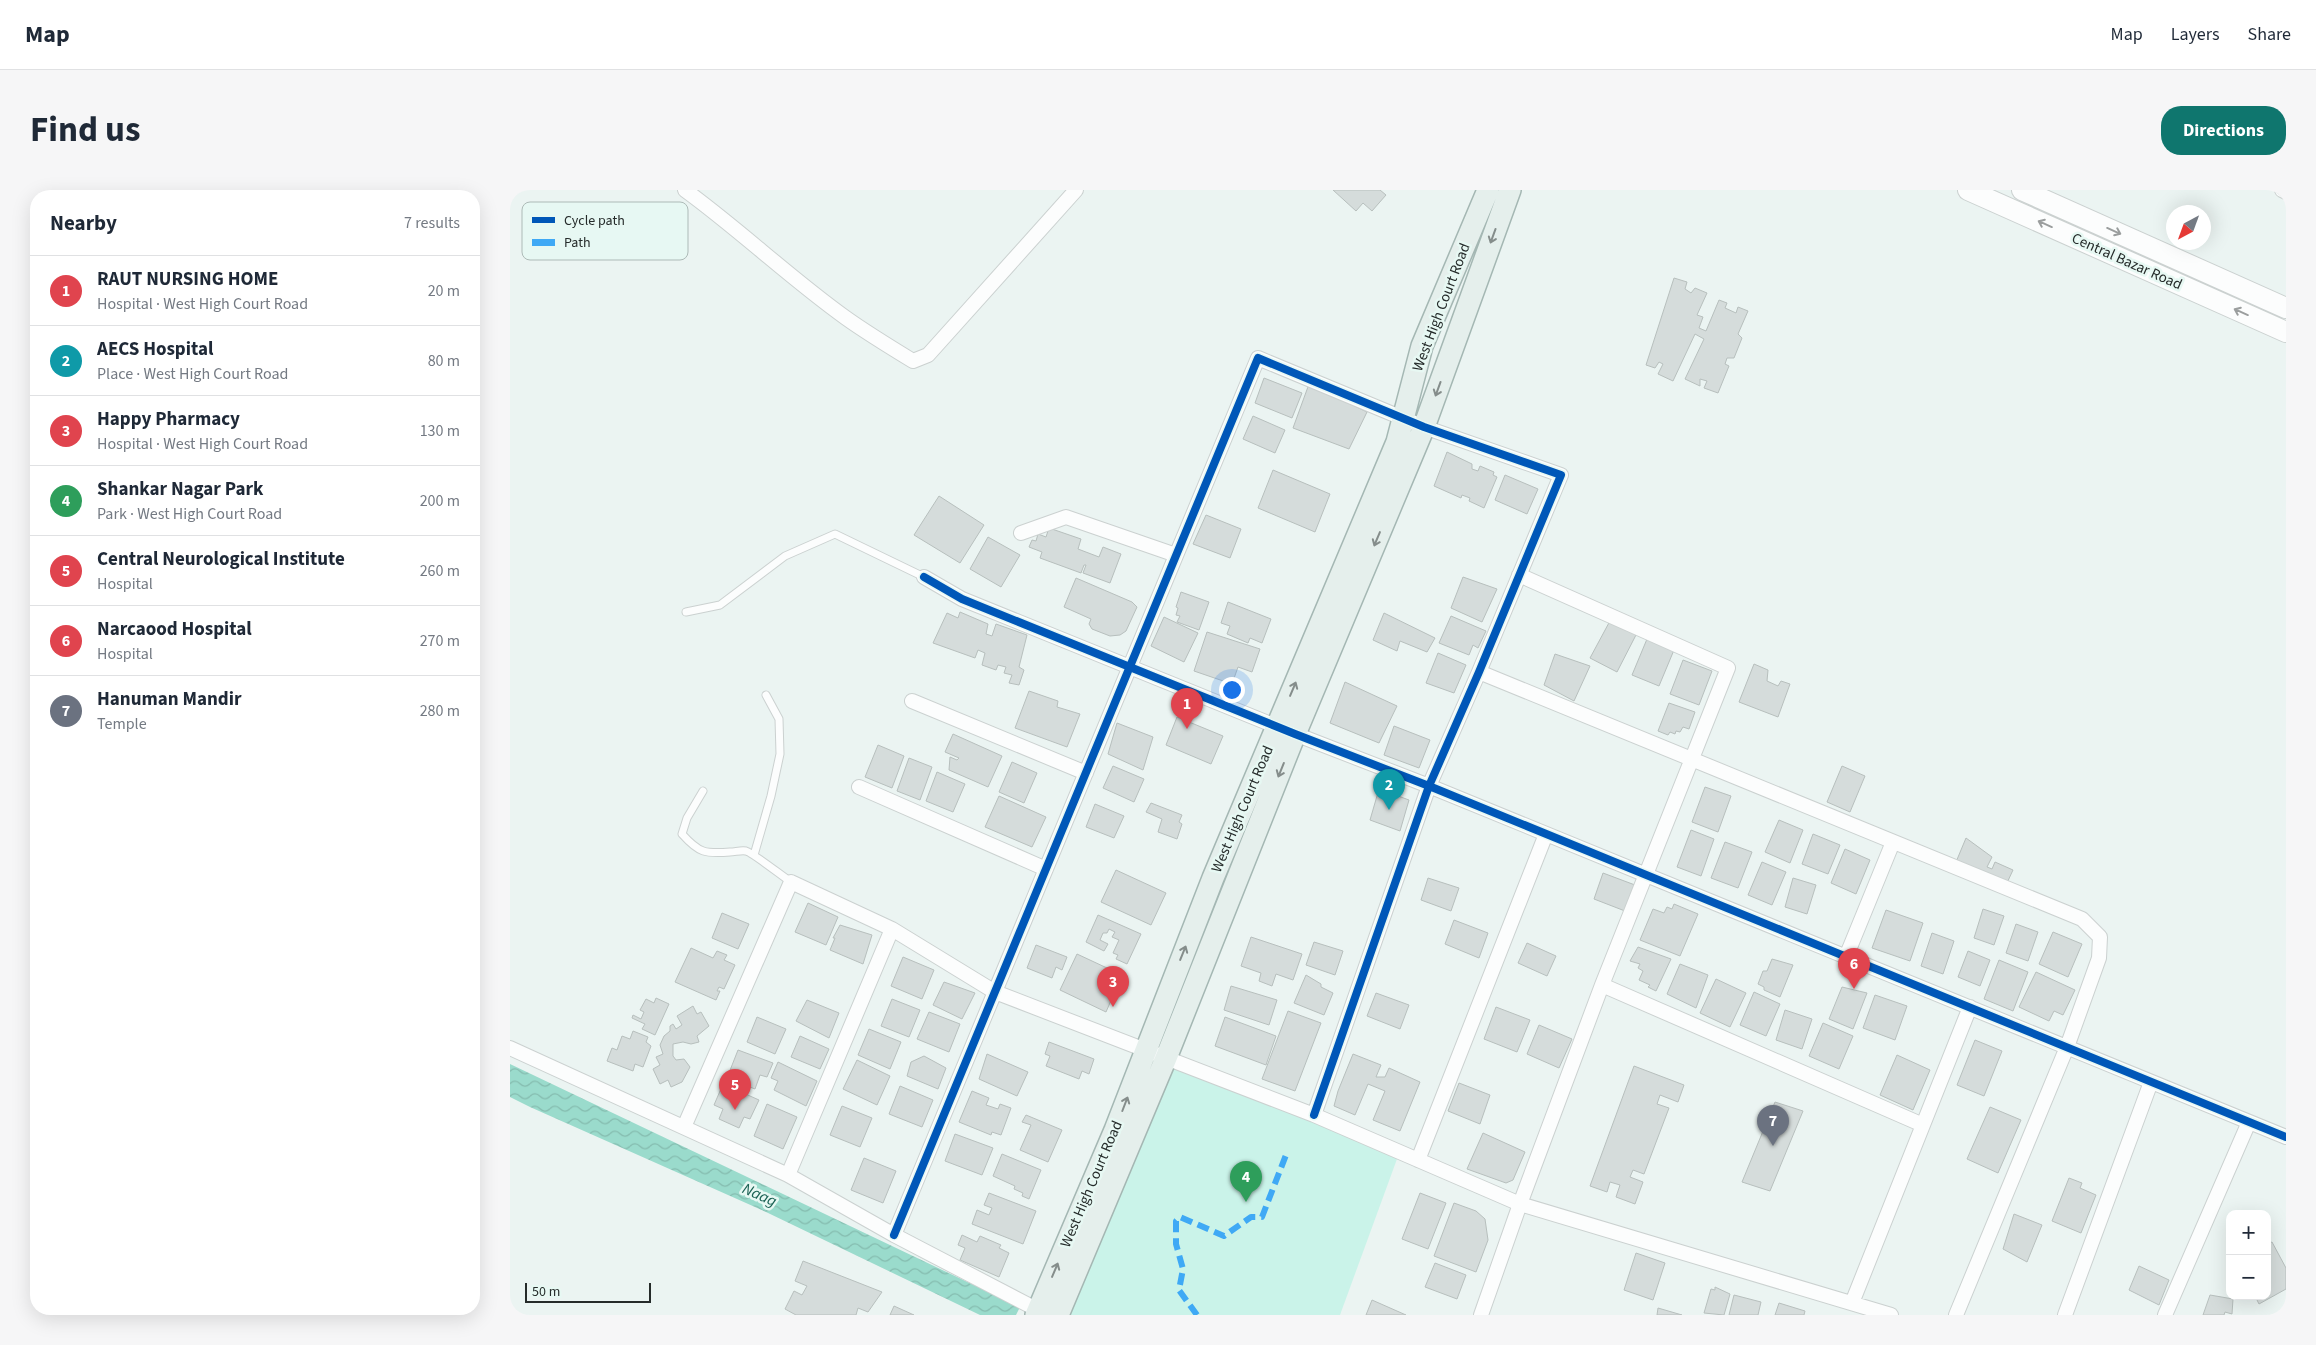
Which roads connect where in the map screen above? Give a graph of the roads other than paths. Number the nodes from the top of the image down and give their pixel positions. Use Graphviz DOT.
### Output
graph roads {
  1 [pos="685,190"];
  2 [pos="1076,190"];
  3 [pos="1488,190"];
  4 [pos="1510,190"];
  5 [pos="1968,190"];
  6 [pos="2022,190"];
  7 [pos="2282,190"];
  8 [pos="2286,192"];
  9 [pos="2286,308"];
  10 [pos="2286,332"];
  11 [pos="1402,417"];
  12 [pos="1424,427"];
  13 [pos="1021,533"];
  14 [pos="1176,555"];
  15 [pos="1519,575"];
  16 [pos="924,578"];
  17 [pos="686,612"];
  18 [pos="1130,667"];
  19 [pos="1479,672"];
  20 [pos="766,695"];
  21 [pos="912,700"];
  22 [pos="1286,730"];
  23 [pos="1693,759"];
  24 [pos="1086,772"];
  25 [pos="1429,786"];
  26 [pos="858,787"];
  27 [pos="703,791"];
  28 [pos="1546,834"];
  29 [pos="1893,842"];
  30 [pos="754,855"];
  31 [pos="1046,869"];
  32 [pos="1647,875"];
  33 [pos="791,882"];
  34 [pos="892,929"];
  35 [pos="1846,957"];
  36 [pos="1602,985"];
  37 [pos="995,992"];
  38 [pos="1970,1008"];
  39 [pos="2067,1047"];
  40 [pos="510,1048"];
  41 [pos="1145,1051"];
  42 [pos="1166,1058"];
  43 [pos="2151,1082"];
  44 [pos="1314,1115"];
  45 [pos="2249,1122"];
  46 [pos="1923,1125"];
  47 [pos="684,1127"];
  48 [pos="2286,1137"];
  49 [pos="1418,1160"];
  50 [pos="788,1175"];
  51 [pos="1520,1204"];
  52 [pos="894,1235"];
  53 [pos="1852,1303"];
  54 [pos="1044,1313"];
  55 [pos="1480,1315"];
  56 [pos="1891,1315"];
  57 [pos="1956,1315"];
  58 [pos="2065,1315"];
  59 [pos="2165,1315"];
  1 -- 2 [label="street"];
  3 -- 11 [label="main road, West High Court Road"];
  4 -- 12 [label="main road, West High Court Road, one-way"];
  10 -- 5 [label="main road, Central Bazar Road, one-way"];
  6 -- 9 [label="main road, Central Bazar Road, one-way"];
  7 -- 8 [label="street"];
  11 -- 12 [label="street"];
  11 -- 14 [label="street"];
  22 -- 11 [label="main road, West High Court Road, one-way"];
  12 -- 15 [label="street"];
  12 -- 22 [label="main road, West High Court Road, one-way"];
  13 -- 14 [label="street"];
  14 -- 18 [label="street"];
  15 -- 19 [label="street"];
  15 -- 23 [label="street"];
  16 -- 17 [label="lane"];
  16 -- 18 [label="street"];
  18 -- 22 [label="street"];
  18 -- 24 [label="street"];
  19 -- 23 [label="street"];
  19 -- 25 [label="street"];
  20 -- 30 [label="lane"];
  21 -- 24 [label="street"];
  22 -- 25 [label="street"];
  41 -- 22 [label="main road, West High Court Road, one-way"];
  22 -- 42 [label="main road, West High Court Road, one-way"];
  23 -- 29 [label="street"];
  23 -- 32 [label="street"];
  24 -- 31 [label="street"];
  25 -- 28 [label="street"];
  25 -- 44 [label="street"];
  26 -- 31 [label="street"];
  27 -- 30 [label="lane"];
  28 -- 32 [label="street"];
  28 -- 49 [label="street"];
  29 -- 35 [label="street"];
  29 -- 39 [label="street"];
  30 -- 33 [label="lane"];
  31 -- 37 [label="street"];
  32 -- 35 [label="street"];
  32 -- 36 [label="street"];
  33 -- 34 [label="street"];
  33 -- 47 [label="street"];
  34 -- 37 [label="street"];
  34 -- 50 [label="street"];
  35 -- 38 [label="street"];
  36 -- 46 [label="street"];
  36 -- 51 [label="street"];
  37 -- 41 [label="street"];
  37 -- 52 [label="street"];
  38 -- 39 [label="street"];
  38 -- 46 [label="street"];
  39 -- 43 [label="street"];
  39 -- 57 [label="street"];
  40 -- 47 [label="street"];
  41 -- 42 [label="street"];
  54 -- 41 [label="main road, West High Court Road, one-way"];
  42 -- 44 [label="street"];
  42 -- 54 [label="main road, West High Court Road"];
  43 -- 45 [label="street"];
  43 -- 58 [label="street"];
  44 -- 49 [label="street"];
  45 -- 48 [label="street"];
  45 -- 59 [label="street"];
  46 -- 53 [label="street"];
  47 -- 50 [label="street"];
  49 -- 51 [label="street"];
  50 -- 52 [label="street"];
  51 -- 53 [label="street"];
  51 -- 55 [label="street"];
  52 -- 54 [label="street"];
  53 -- 56 [label="street"];
}
